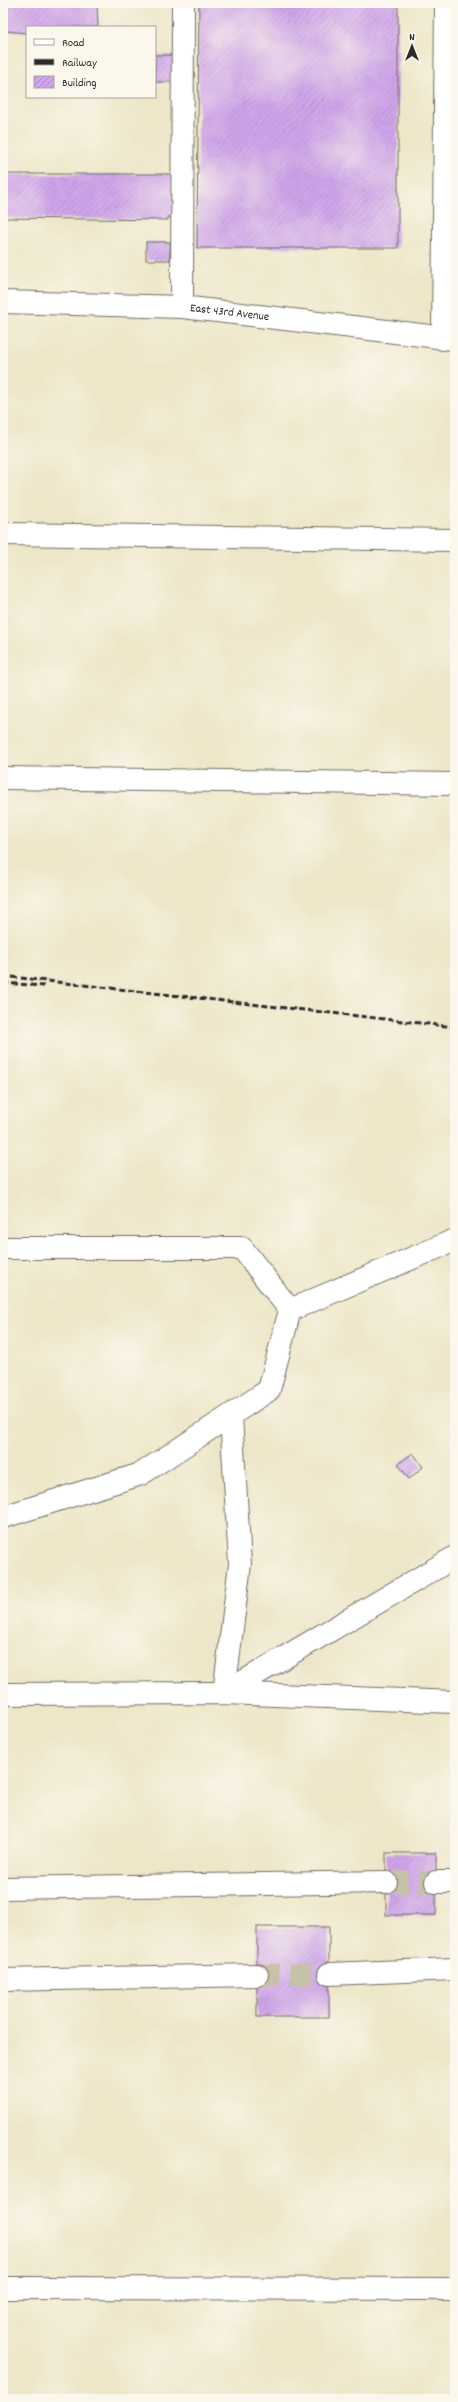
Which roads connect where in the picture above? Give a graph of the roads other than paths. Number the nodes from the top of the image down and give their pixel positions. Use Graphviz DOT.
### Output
graph roads {
  1 [pos="183,3"];
  2 [pos="446,3"];
  3 [pos="3,302"];
  4 [pos="182,307"];
  5 [pos="449,339"];
  6 [pos="3,534"];
  7 [pos="455,540"];
  8 [pos="3,778"];
  9 [pos="455,784"];
  10 [pos="455,1240"];
  11 [pos="3,1248"];
  12 [pos="290,1310"];
  13 [pos="231,1416"];
  14 [pos="3,1517"];
  15 [pos="455,1557"];
  16 [pos="224,1693"];
  17 [pos="3,1694"];
  18 [pos="455,1702"];
  19 [pos="386,1882"];
  20 [pos="3,1888"];
  21 [pos="455,1970"];
  22 [pos="329,1974"];
  23 [pos="257,1975"];
  24 [pos="3,1980"];
  25 [pos="3,2288"];
  26 [pos="455,2290"];
  1 -- 4 [label="street"];
  2 -- 5 [label="street"];
  3 -- 4 [label="street, East 43rd Avenue"];
  4 -- 5 [label="street, East 43rd Avenue"];
  6 -- 7 [label="street"];
  8 -- 9 [label="street"];
  10 -- 12 [label="street"];
  11 -- 12 [label="street"];
  12 -- 13 [label="street"];
  13 -- 14 [label="street"];
  13 -- 16 [label="street"];
  15 -- 16 [label="street"];
  16 -- 17 [label="street"];
  16 -- 18 [label="street"];
  19 -- 20 [label="street"];
  21 -- 22 [label="street"];
  23 -- 24 [label="street"];
  25 -- 26 [label="street"];
}
